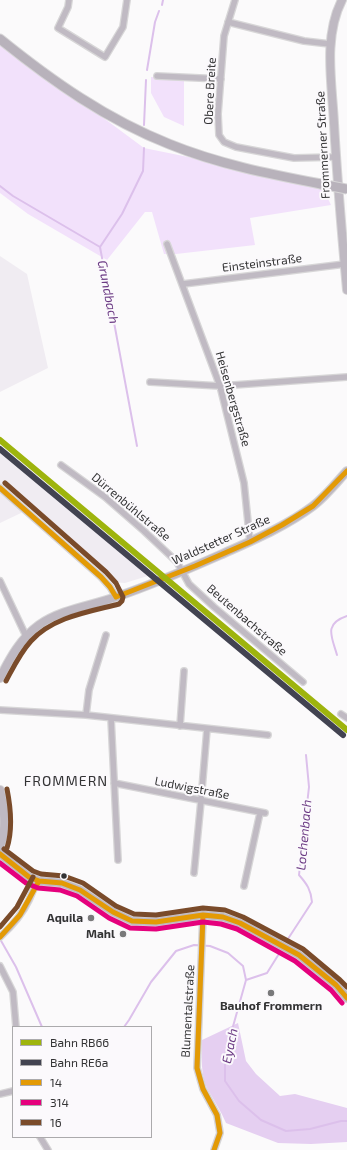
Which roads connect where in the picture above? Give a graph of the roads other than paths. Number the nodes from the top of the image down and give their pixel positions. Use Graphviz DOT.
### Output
graph roads {
  1 [pos="69,0"];
  2 [pos="127,0"];
  3 [pos="235,0"];
  4 [pos="342,0"];
  5 [pos="228,22"];
  6 [pos="0,39"];
  7 [pos="330,44"];
  8 [pos="157,76"];
  9 [pos="221,79"];
  10 [pos="336,157"];
  11 [pos="347,189"];
  12 [pos="167,244"];
  13 [pos="344,264"];
  14 [pos="183,284"];
  15 [pos="347,290"];
  16 [pos="347,377"];
  17 [pos="150,382"];
  18 [pos="220,386"];
  19 [pos="61,465"];
  20 [pos="347,471"];
  21 [pos="0,488"];
  22 [pos="250,542"];
  23 [pos="182,571"];
  24 [pos="0,580"];
  25 [pos="116,597"];
  26 [pos="106,635"];
  27 [pos="26,636"];
  28 [pos="184,670"];
  29 [pos="0,678"];
  30 [pos="303,682"];
  31 [pos="0,710"];
  32 [pos="341,714"];
  33 [pos="86,715"];
  34 [pos="111,718"];
  35 [pos="347,718"];
  36 [pos="180,726"];
  37 [pos="207,729"];
  38 [pos="268,736"];
  39 [pos="114,783"];
  40 [pos="0,790"];
  41 [pos="201,800"];
  42 [pos="0,846"];
  43 [pos="0,854"];
  44 [pos="118,860"];
  45 [pos="194,872"];
  46 [pos="39,880"];
  47 [pos="244,886"];
  48 [pos="203,919"];
  49 [pos="2,935"];
  50 [pos="0,966"];
  51 [pos="347,998"];
  52 [pos="16,1026"];
  53 [pos="12,1091"];
  54 [pos="0,1094"];
  55 [pos="40,1138"];
  56 [pos="46,1149"];
  57 [pos="214,1150"];
  1 -- 2 [label="street"];
  3 -- 5 [label="street, Obere Breite"];
  4 -- 7 [label="street, Frommerner Straße"];
  5 -- 7 [label="street"];
  5 -- 9 [label="street, Obere Breite"];
  6 -- 11 [label="main road, bridge"];
  7 -- 10 [label="street, Frommerner Straße"];
  8 -- 9 [label="street"];
  9 -- 10 [label="street, Obere Breite"];
  10 -- 13 [label="street, Frommerner Straße"];
  12 -- 14 [label="street, Heisenbergstraße"];
  13 -- 14 [label="street, Einsteinstraße"];
  13 -- 15 [label="street, Frommerner Straße"];
  14 -- 18 [label="street, Heisenbergstraße"];
  16 -- 18 [label="street"];
  17 -- 18 [label="street"];
  18 -- 22 [label="street, Heisenbergstraße"];
  19 -- 23 [label="street, Dürrenbühlstraße"];
  20 -- 22 [label="street, Waldstetter Straße"];
  21 -- 25 [label="street"];
  22 -- 23 [label="street, Waldstetter Straße"];
  23 -- 25 [label="street, Waldstetter Straße"];
  23 -- 30 [label="street, Beutenbachstraße"];
  24 -- 27 [label="street"];
  25 -- 27 [label="street, Waldstetter Straße"];
  26 -- 33 [label="street"];
  27 -- 29 [label="street, Waldstetter Straße"];
  28 -- 36 [label="street"];
  31 -- 33 [label="street"];
  32 -- 35 [label="street"];
  33 -- 34 [label="street"];
  34 -- 36 [label="street"];
  34 -- 39 [label="street"];
  36 -- 37 [label="street"];
  37 -- 38 [label="street"];
  37 -- 41 [label="street"];
  39 -- 41 [label="street, Ludwigstraße"];
  39 -- 44 [label="street"];
  40 -- 42 [label="street"];
  41 -- 45 [label="street"];
  41 -- 47 [label="street, Ludwigstraße"];
  43 -- 46 [label="street"];
  46 -- 48 [label="street"];
  46 -- 49 [label="street"];
  48 -- 51 [label="street"];
  48 -- 57 [label="street, Blumentalstraße"];
  50 -- 52 [label="street"];
  53 -- 54 [label="street"];
  55 -- 56 [label="street"];
}
